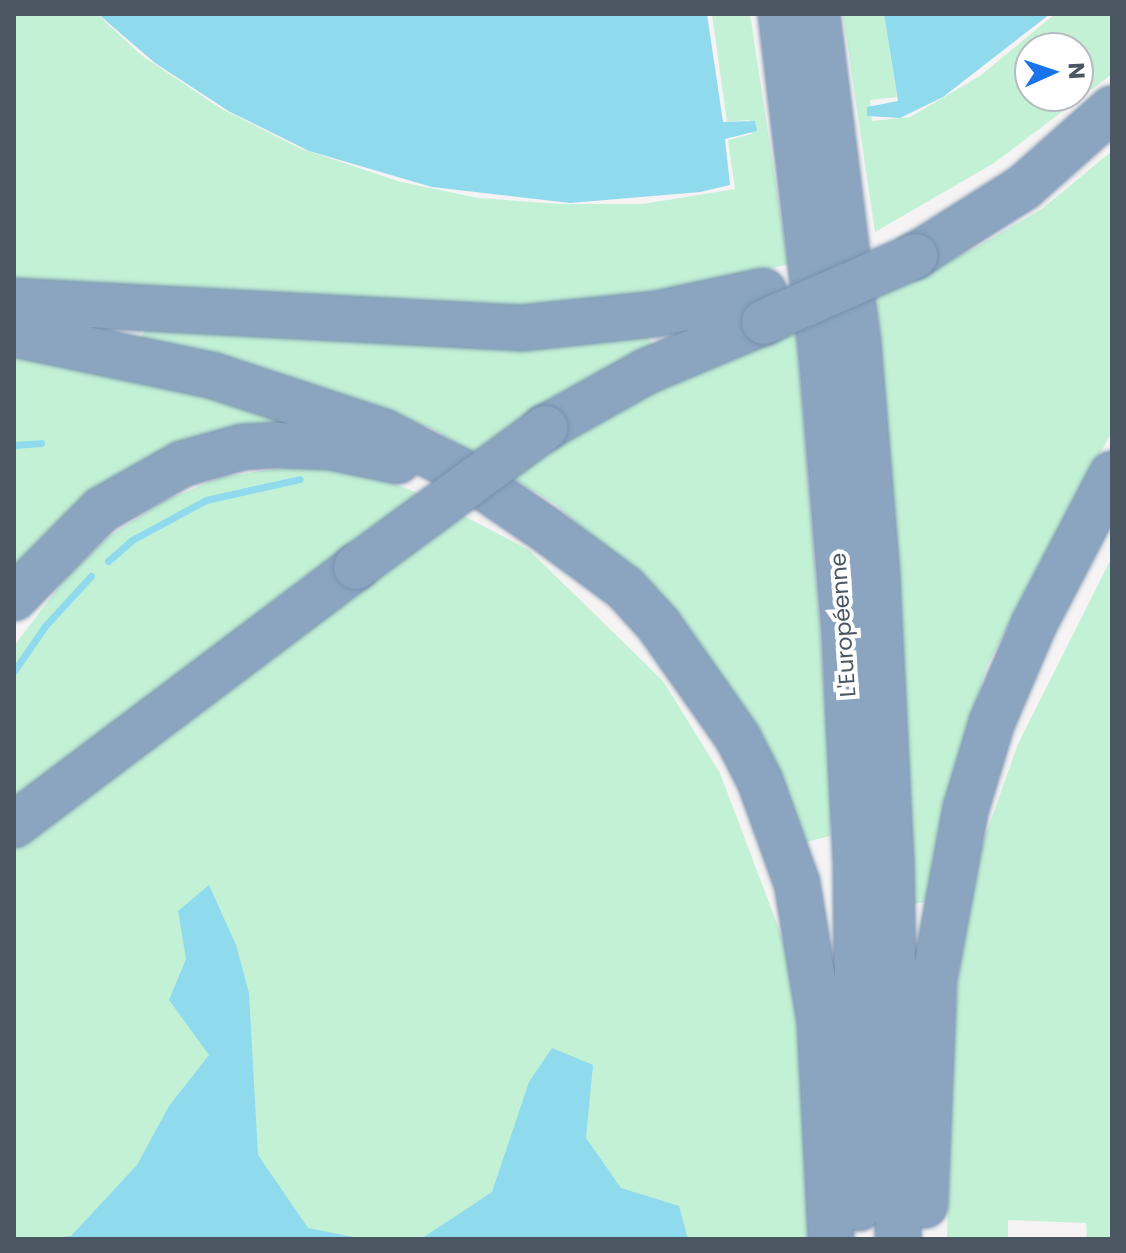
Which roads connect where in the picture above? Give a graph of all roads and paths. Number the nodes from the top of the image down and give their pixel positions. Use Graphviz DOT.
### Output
graph roads {
  1 [pos="781,14"];
  2 [pos="817,14"];
  3 [pos="1112,100"];
  4 [pos="1112,109"];
  5 [pos="915,246"];
  6 [pos="14,301"];
  7 [pos="764,307"];
  8 [pos="14,334"];
  9 [pos="1112,474"];
  10 [pos="1112,515"];
  11 [pos="548,531"];
  12 [pos="14,598"];
  13 [pos="992,722"];
  14 [pos="14,825"];
  15 [pos="831,1239"];
  16 [pos="859,1239"];
  17 [pos="898,1239"];
  18 [pos="923,1239"];
  1 -- 16 [label="highway, L'Européenne"];
  2 -- 17 [label="highway, L'Européenne"];
  3 -- 5 [label="highway"];
  4 -- 5 [label="highway"];
  5 -- 7 [label="highway, bridge"];
  6 -- 7 [label="highway"];
  7 -- 14 [label="highway, bridge"];
  8 -- 11 [label="highway"];
  9 -- 13 [label="highway"];
  10 -- 13 [label="highway"];
  11 -- 12 [label="highway"];
  11 -- 15 [label="highway"];
  13 -- 18 [label="highway"];
}
